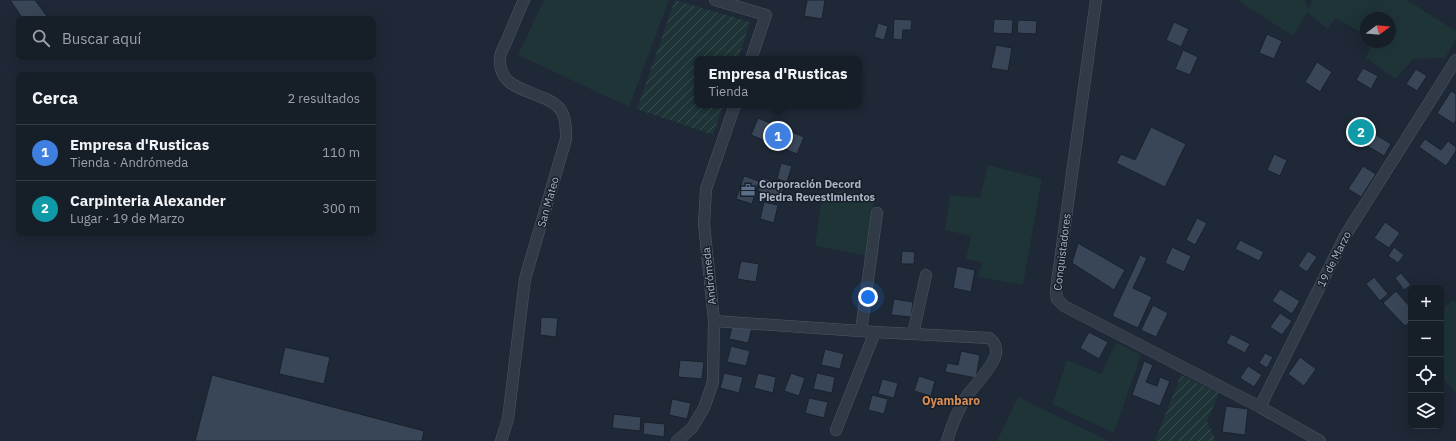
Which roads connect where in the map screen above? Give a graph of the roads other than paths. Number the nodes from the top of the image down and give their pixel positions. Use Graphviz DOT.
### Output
graph roads {
  1 [pos="524,0"];
  2 [pos="715,0"];
  3 [pos="1096,0"];
  4 [pos="752,56"];
  5 [pos="1456,60"];
  6 [pos="734,108"];
  7 [pos="877,213"];
  8 [pos="926,275"];
  9 [pos="714,321"];
  10 [pos="861,331"];
  11 [pos="875,332"];
  12 [pos="913,334"];
  13 [pos="1260,407"];
  14 [pos="836,430"];
  15 [pos="501,441"];
  16 [pos="678,441"];
  17 [pos="947,441"];
  18 [pos="1320,441"];
  1 -- 15 [label="street, San Mateo"];
  2 -- 4 [label="street"];
  3 -- 13 [label="street, Conquistadores"];
  5 -- 13 [label="street, 19 de Marzo"];
  6 -- 9 [label="street, Andrómeda"];
  7 -- 10 [label="street"];
  8 -- 12 [label="street"];
  9 -- 10 [label="street"];
  9 -- 16 [label="street, Andrómeda"];
  10 -- 11 [label="street"];
  11 -- 12 [label="street"];
  11 -- 14 [label="street"];
  12 -- 17 [label="street"];
  13 -- 18 [label="street"];
}
